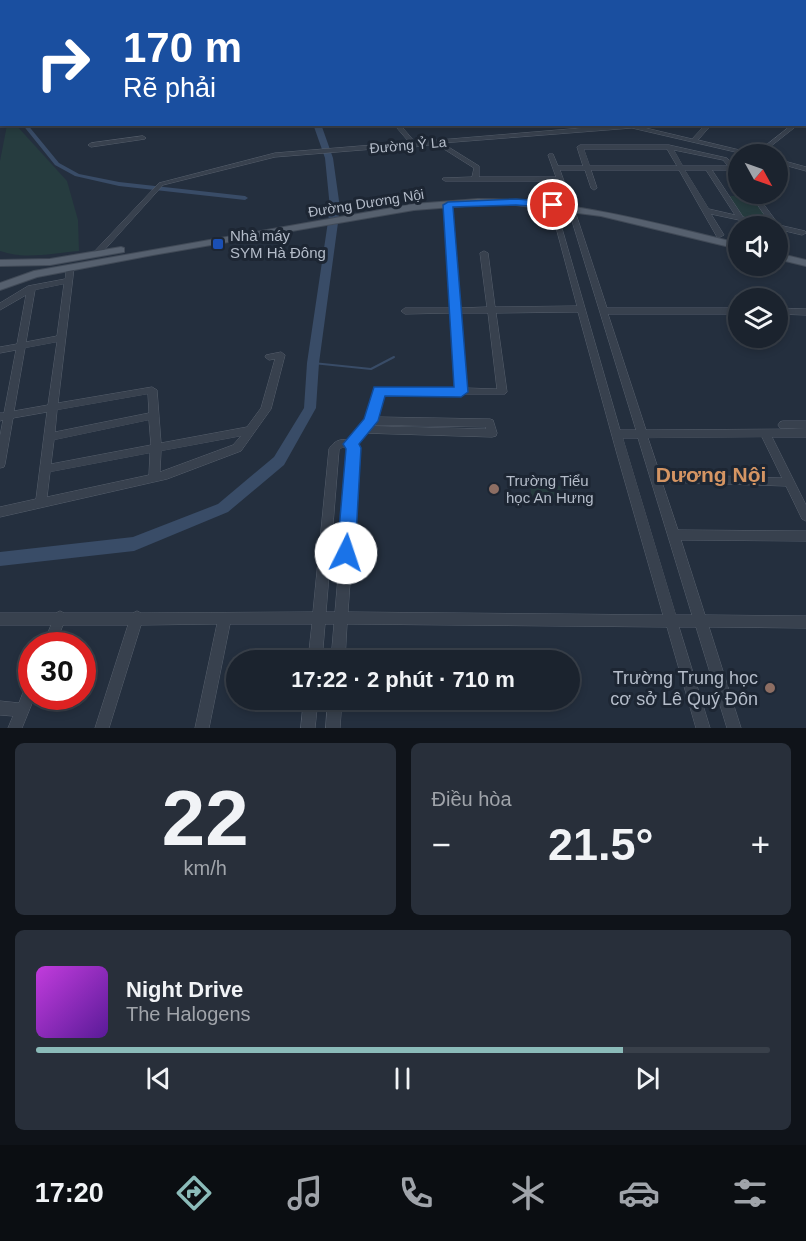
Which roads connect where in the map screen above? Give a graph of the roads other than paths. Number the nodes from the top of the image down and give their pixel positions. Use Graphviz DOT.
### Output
graph roads {
  1 [pos="399,126"];
  2 [pos="708,126"];
  3 [pos="794,126"];
  4 [pos="143,138"];
  5 [pos="694,140"];
  6 [pos="438,143"];
  7 [pos="771,144"];
  8 [pos="91,145"];
  9 [pos="414,145"];
  10 [pos="669,147"];
  11 [pos="728,148"];
  12 [pos="551,155"];
  13 [pos="728,162"];
  14 [pos="788,164"];
  15 [pos="557,168"];
  16 [pos="587,168"];
  17 [pos="682,168"];
  18 [pos="708,168"];
  19 [pos="728,169"];
  20 [pos="806,169"];
  21 [pos="445,179"];
  22 [pos="475,179"];
  23 [pos="561,179"];
  24 [pos="594,188"];
  25 [pos="448,205"];
  26 [pos="553,205"];
  27 [pos="569,205"];
  28 [pos="706,211"];
  29 [pos="355,214"];
  30 [pos="728,216"];
  31 [pos="739,216"];
  32 [pos="665,224"];
  33 [pos="788,230"];
  34 [pos="802,233"];
  35 [pos="720,235"];
  36 [pos="728,237"];
  37 [pos="728,243"];
  38 [pos="152,248"];
  39 [pos="788,252"];
  40 [pos="96,254"];
  41 [pos="484,254"];
  42 [pos="806,256"];
  43 [pos="788,259"];
  44 [pos="0,263"];
  45 [pos="806,263"];
  46 [pos="70,268"];
  47 [pos="68,280"];
  48 [pos="0,286"];
  49 [pos="31,288"];
  50 [pos="0,307"];
  51 [pos="582,309"];
  52 [pos="455,310"];
  53 [pos="491,310"];
  54 [pos="405,311"];
  55 [pos="604,311"];
  56 [pos="728,311"];
  57 [pos="788,311"];
  58 [pos="806,312"];
  59 [pos="62,338"];
  60 [pos="21,346"];
  61 [pos="0,350"];
  62 [pos="269,357"];
  63 [pos="461,392"];
  64 [pos="54,406"];
  65 [pos="4,416"];
  66 [pos="153,416"];
  67 [pos="371,421"];
  68 [pos="783,425"];
  69 [pos="806,425"];
  70 [pos="362,429"];
  71 [pos="250,430"];
  72 [pos="640,433"];
  73 [pos="765,433"];
  74 [pos="806,433"];
  75 [pos="618,434"];
  76 [pos="50,437"];
  77 [pos="350,444"];
  78 [pos="156,447"];
  79 [pos="0,464"];
  80 [pos="45,469"];
  81 [pos="154,478"];
  82 [pos="657,478"];
  83 [pos="788,482"];
  84 [pos="41,503"];
  85 [pos="0,512"];
  86 [pos="806,516"];
  87 [pos="675,536"];
  88 [pos="806,536"];
  89 [pos="60,617"];
  90 [pos="137,617"];
  91 [pos="225,618"];
  92 [pos="319,618"];
  93 [pos="341,618"];
  94 [pos="0,619"];
  95 [pos="672,621"];
  96 [pos="700,621"];
  97 [pos="806,622"];
  98 [pos="54,632"];
  99 [pos="316,650"];
  100 [pos="339,650"];
  101 [pos="0,708"];
  102 [pos="18,710"];
  103 [pos="22,710"];
  104 [pos="310,710"];
  105 [pos="334,710"];
  106 [pos="15,728"];
  107 [pos="102,728"];
  108 [pos="202,728"];
  109 [pos="308,728"];
  110 [pos="333,728"];
  111 [pos="702,728"];
  112 [pos="734,728"];
  1 -- 9 [label="street"];
  2 -- 5 [label="street"];
  3 -- 7 [label="street"];
  4 -- 8 [label="street"];
  5 -- 6 [label="street, Đường Ỷ La"];
  5 -- 11 [label="street, Đường Ỷ La"];
  6 -- 9 [label="street, Đường Ỷ La"];
  6 -- 22 [label="street"];
  9 -- 40 [label="street, Đường Ỷ La"];
  10 -- 13 [label="street"];
  10 -- 16 [label="street"];
  10 -- 17 [label="street"];
  12 -- 15 [label="street"];
  14 -- 20 [label="street"];
  15 -- 16 [label="street"];
  15 -- 23 [label="street"];
  16 -- 17 [label="street"];
  16 -- 24 [label="street"];
  17 -- 18 [label="street"];
  17 -- 28 [label="street"];
  18 -- 19 [label="street"];
  18 -- 31 [label="street"];
  21 -- 22 [label="street"];
  22 -- 23 [label="street"];
  23 -- 27 [label="street"];
  25 -- 26 [label="main road, Đường Dương Nội"];
  25 -- 29 [label="main road, Đường Dương Nội"];
  25 -- 52 [label="street"];
  26 -- 27 [label="main road, Đường Dương Nội"];
  26 -- 51 [label="street"];
  27 -- 29 [label="main road, Đường Dương Nội"];
  27 -- 32 [label="main road, Đường Dương Nội"];
  27 -- 55 [label="street"];
  28 -- 30 [label="street"];
  28 -- 35 [label="street"];
  29 -- 38 [label="main road, Đường Dương Nội"];
  32 -- 35 [label="main road, Đường Dương Nội"];
  32 -- 37 [label="main road, Đường Dương Nội"];
  33 -- 34 [label="street"];
  35 -- 36 [label="main road, Đường Dương Nội"];
  38 -- 40 [label="main road, Đường Dương Nội"];
  38 -- 46 [label="main road, Đường Dương Nội"];
  39 -- 42 [label="main road"];
  40 -- 44 [label="main road, Đường Dương Nội"];
  41 -- 53 [label="street"];
  43 -- 45 [label="main road"];
  44 -- 48 [label="main road"];
  46 -- 47 [label="street"];
  46 -- 48 [label="main road, Đường Dương Nội"];
  47 -- 49 [label="street"];
  47 -- 59 [label="street"];
  49 -- 50 [label="street"];
  49 -- 60 [label="street"];
  51 -- 53 [label="street"];
  51 -- 75 [label="street"];
  52 -- 53 [label="street"];
  52 -- 54 [label="street"];
  52 -- 63 [label="street"];
  53 -- 63 [label="street"];
  55 -- 56 [label="street"];
  55 -- 72 [label="street"];
  57 -- 58 [label="street"];
  59 -- 60 [label="street"];
  59 -- 64 [label="street"];
  60 -- 61 [label="street"];
  60 -- 65 [label="street"];
  62 -- 71 [label="street"];
  63 -- 67 [label="street"];
  64 -- 65 [label="street"];
  64 -- 66 [label="street"];
  64 -- 76 [label="street"];
  65 -- 79 [label="street"];
  66 -- 76 [label="street"];
  66 -- 78 [label="street"];
  67 -- 70 [label="street"];
  67 -- 70 [label="street"];
  68 -- 69 [label="street"];
  70 -- 77 [label="street"];
  71 -- 78 [label="street"];
  71 -- 81 [label="street"];
  72 -- 73 [label="street"];
  72 -- 75 [label="street"];
  72 -- 82 [label="street"];
  73 -- 74 [label="street"];
  73 -- 83 [label="street"];
  75 -- 95 [label="street"];
  76 -- 80 [label="street"];
  77 -- 92 [label="street"];
  77 -- 93 [label="street"];
  78 -- 80 [label="street"];
  78 -- 81 [label="street"];
  80 -- 84 [label="street"];
  81 -- 84 [label="street"];
  82 -- 83 [label="street"];
  82 -- 87 [label="street"];
  83 -- 86 [label="street"];
  84 -- 85 [label="street"];
  87 -- 88 [label="street"];
  87 -- 96 [label="street"];
  89 -- 90 [label="street"];
  89 -- 94 [label="street"];
  89 -- 98 [label="street"];
  90 -- 91 [label="street"];
  90 -- 107 [label="street"];
  91 -- 92 [label="street"];
  91 -- 108 [label="street"];
  92 -- 93 [label="street"];
  92 -- 99 [label="street"];
  93 -- 95 [label="street"];
  93 -- 100 [label="street"];
  95 -- 96 [label="street"];
  95 -- 111 [label="street"];
  96 -- 97 [label="street"];
  96 -- 112 [label="street"];
  101 -- 102 [label="street"];
  103 -- 106 [label="street"];
  104 -- 109 [label="street"];
  105 -- 110 [label="street"];
}
